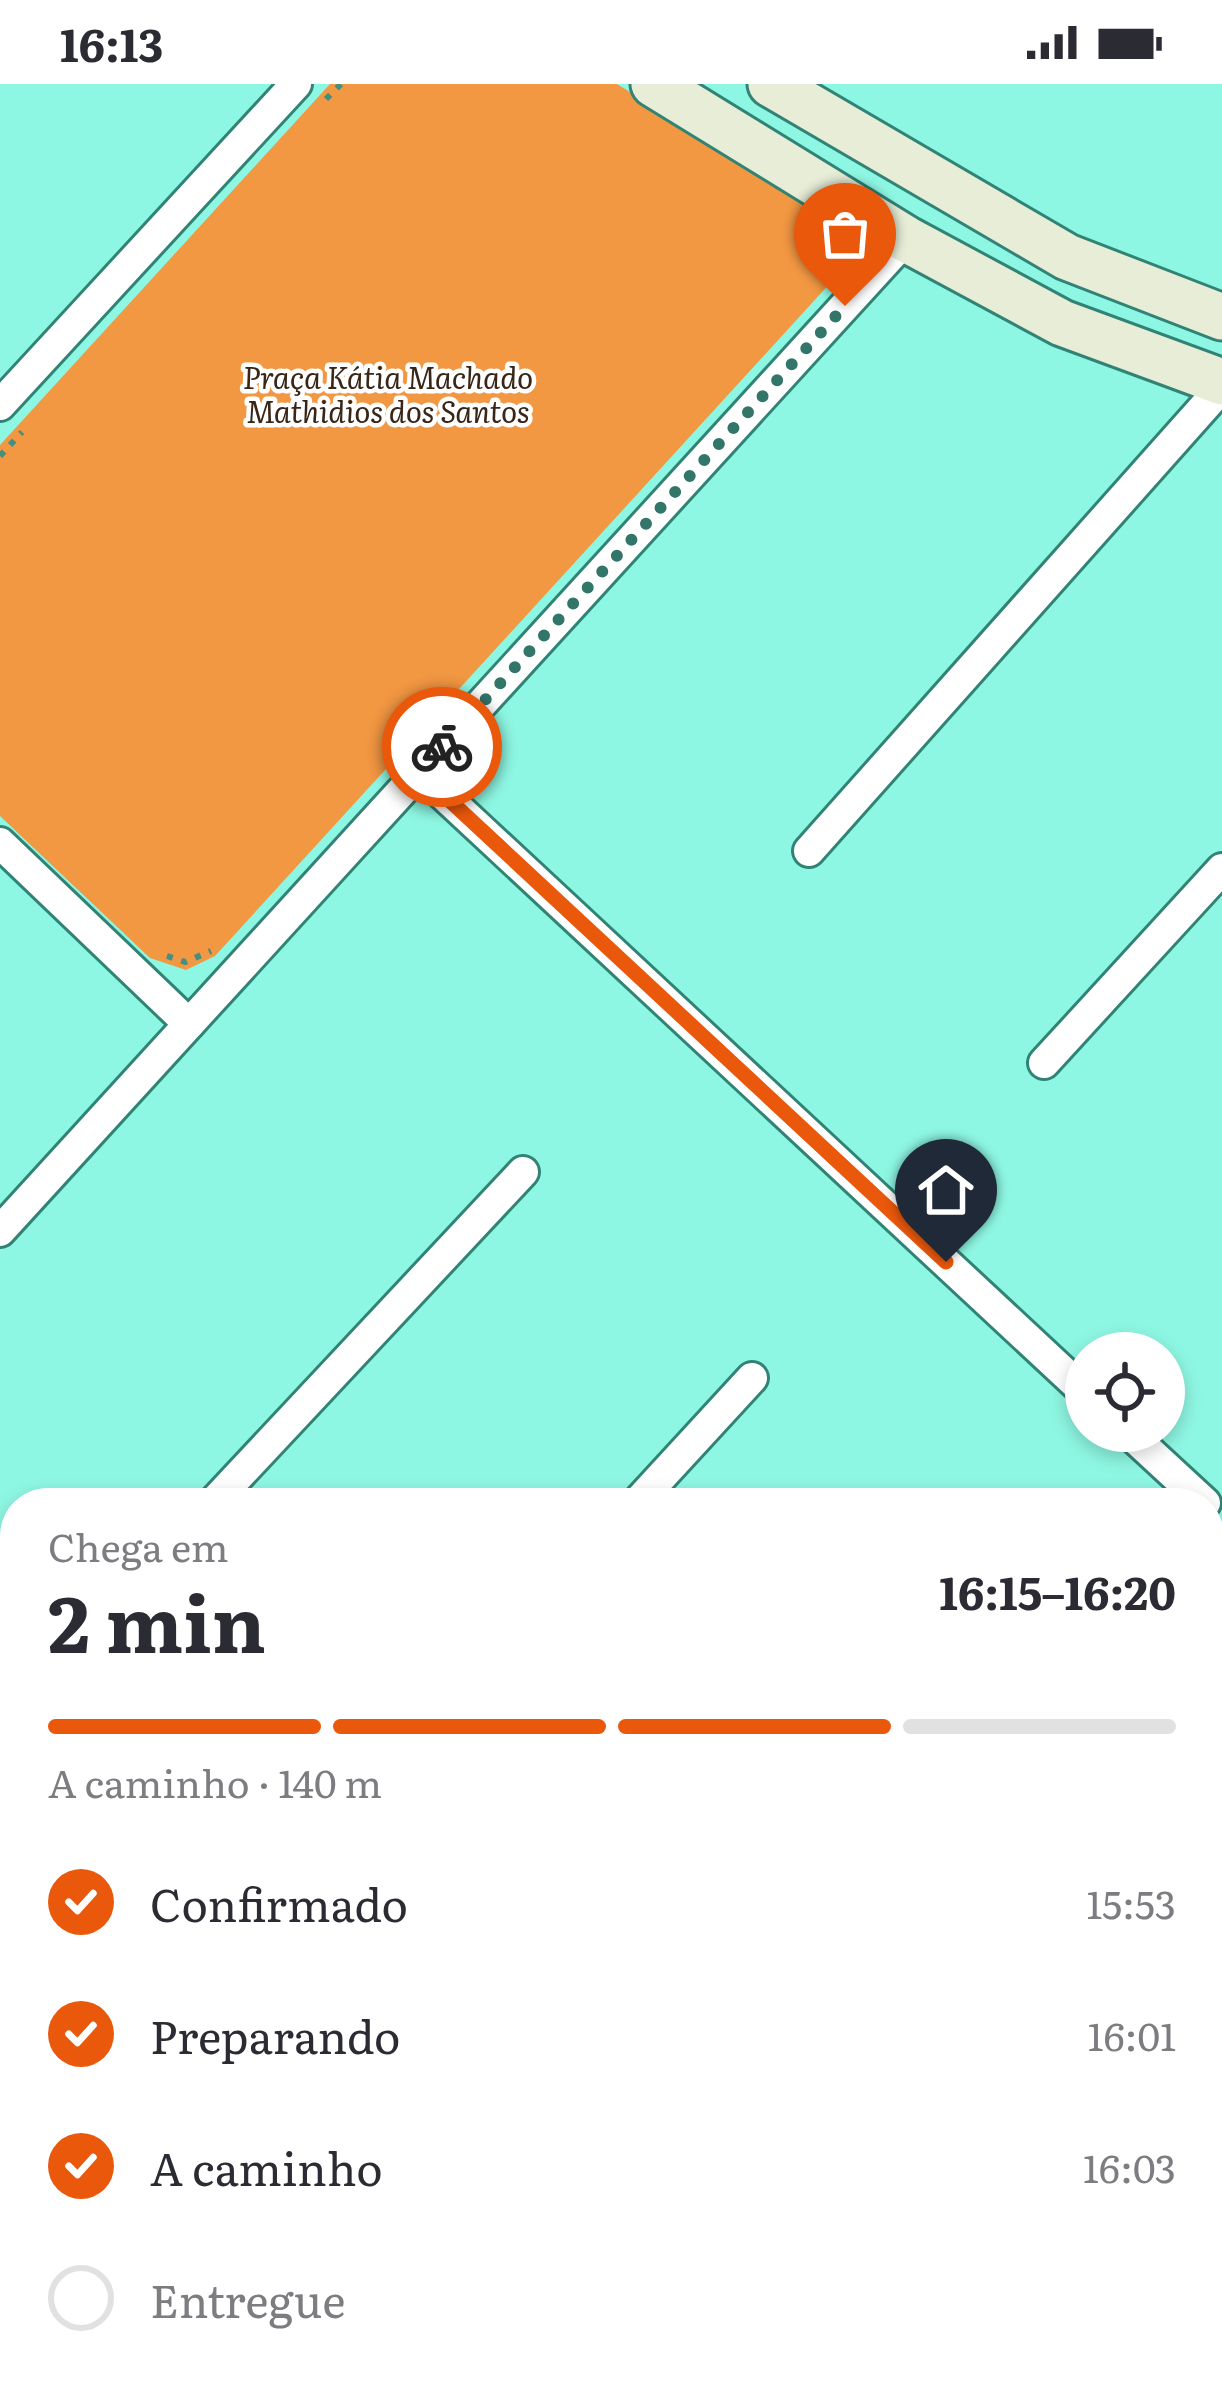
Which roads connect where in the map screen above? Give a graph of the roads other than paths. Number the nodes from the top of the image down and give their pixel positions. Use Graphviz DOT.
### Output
graph roads {
  1 [pos="296,84"];
  2 [pos="654,84"];
  3 [pos="770,84"];
  4 [pos="906,239"];
  5 [pos="1222,316"];
  6 [pos="1222,384"];
  7 [pos="0,405"];
  8 [pos="419,772"];
  9 [pos="0,843"];
  10 [pos="808,850"];
  11 [pos="1222,869"];
  12 [pos="188,1024"];
  13 [pos="1044,1063"];
  14 [pos="523,1172"];
  15 [pos="0,1231"];
  16 [pos="1065,1373"];
  17 [pos="752,1378"];
  18 [pos="1150,1452"];
  19 [pos="227,1488"];
  20 [pos="652,1488"];
  21 [pos="1189,1488"];
  1 -- 7 [label="street"];
  2 -- 4 [label="street"];
  3 -- 5 [label="street"];
  4 -- 6 [label="street"];
  4 -- 8 [label="street"];
  6 -- 10 [label="street"];
  8 -- 12 [label="street"];
  8 -- 16 [label="street"];
  9 -- 12 [label="street"];
  11 -- 13 [label="street"];
  12 -- 15 [label="street"];
  14 -- 19 [label="street"];
  17 -- 20 [label="street"];
  18 -- 21 [label="street"];
}
